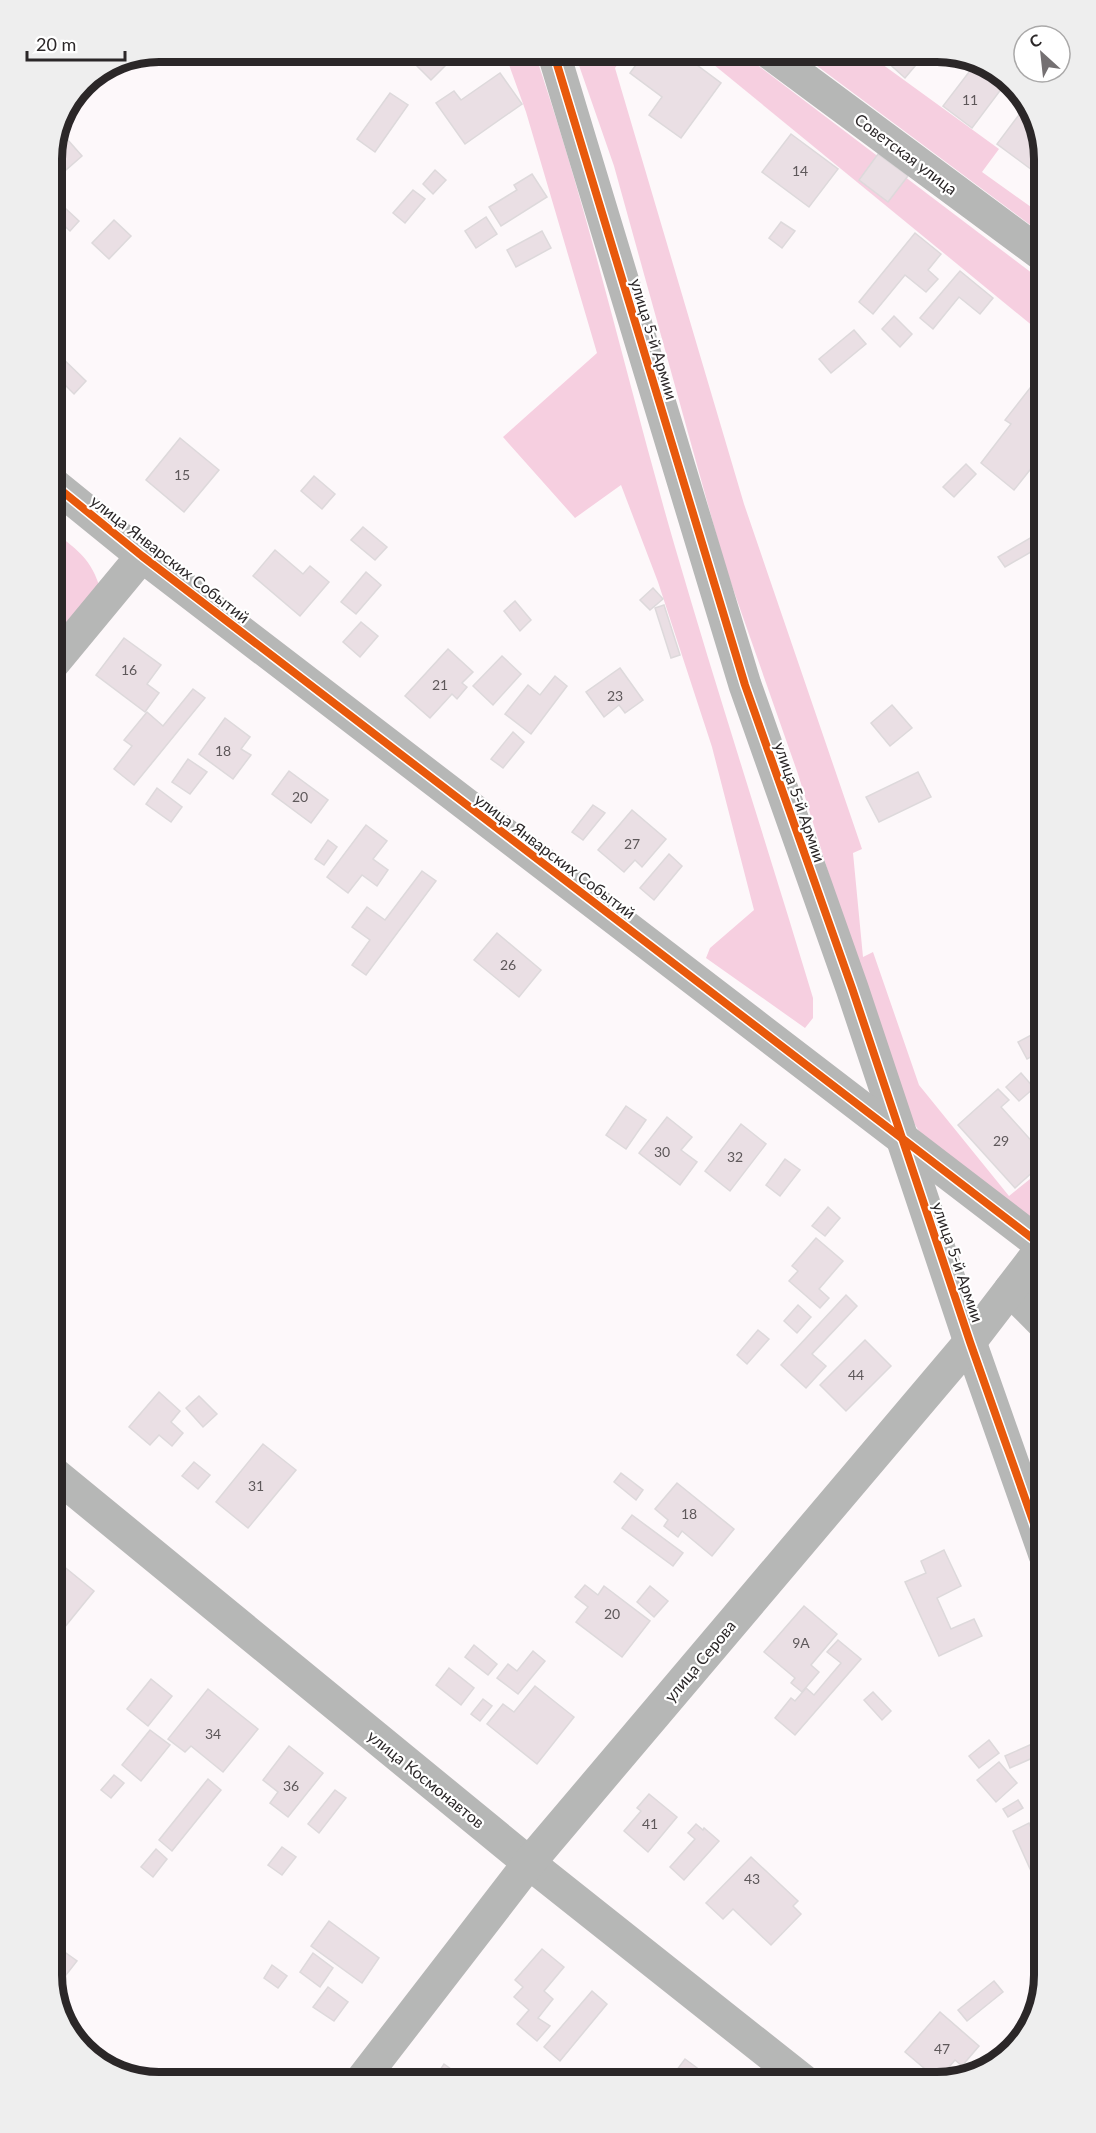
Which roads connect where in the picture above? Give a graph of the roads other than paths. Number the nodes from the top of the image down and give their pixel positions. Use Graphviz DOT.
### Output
graph roads {
  1 [pos="556,62"];
  2 [pos="782,62"];
  3 [pos="1034,249"];
  4 [pos="62,491"];
  5 [pos="142,556"];
  6 [pos="62,653"];
  7 [pos="902,1138"];
  8 [pos="1034,1238"];
  9 [pos="1034,1259"];
  10 [pos="1010,1290"];
  11 [pos="1034,1315"];
  12 [pos="970,1342"];
  13 [pos="62,1480"];
  14 [pos="1034,1524"];
  15 [pos="529,1863"];
  16 [pos="368,2071"];
  17 [pos="792,2072"];
  1 -- 7 [label="street, улица 5-й Армии"];
  2 -- 3 [label="street, Советская улица"];
  4 -- 5 [label="street, улица Январских Событий"];
  5 -- 6 [label="street"];
  5 -- 7 [label="street, улица Январских Событий"];
  7 -- 8 [label="street, улица Январских Событий"];
  7 -- 12 [label="street, улица 5-й Армии"];
  9 -- 10 [label="street, улица Серова"];
  10 -- 11 [label="street"];
  10 -- 12 [label="street, улица Серова"];
  12 -- 14 [label="street, улица 5-й Армии"];
  12 -- 15 [label="street, улица Серова"];
  13 -- 15 [label="street, улица Космонавтов"];
  15 -- 16 [label="street, улица Серова"];
  15 -- 17 [label="street, улица Космонавтов"];
}
